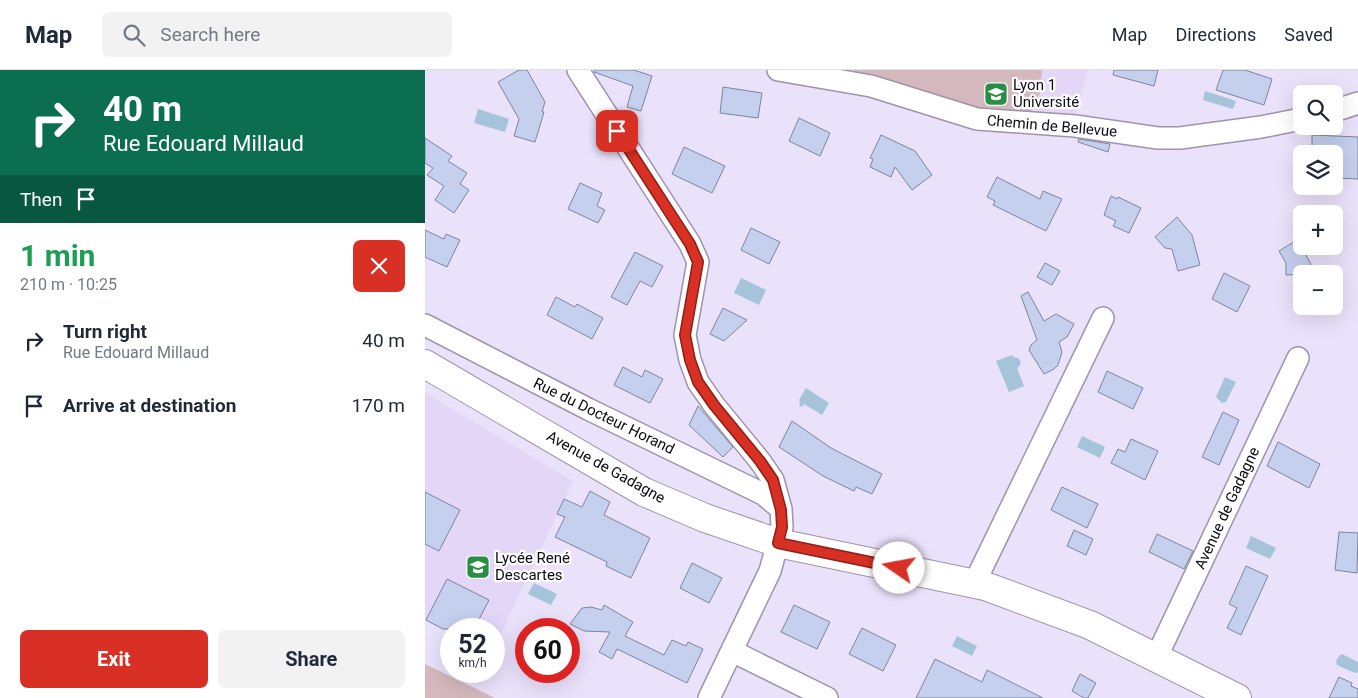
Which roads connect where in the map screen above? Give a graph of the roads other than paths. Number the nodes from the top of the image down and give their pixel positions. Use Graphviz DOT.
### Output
graph roads {
  1 [pos="578,70"];
  2 [pos="777,70"];
  3 [pos="1358,103"];
  4 [pos="1343,109"];
  5 [pos="1293,121"];
  6 [pos="1103,318"];
  7 [pos="425,326"];
  8 [pos="1298,358"];
  9 [pos="425,364"];
  10 [pos="781,510"];
  11 [pos="778,543"];
  12 [pos="974,584"];
  13 [pos="732,651"];
  14 [pos="1156,658"];
  15 [pos="709,698"];
  16 [pos="827,698"];
  17 [pos="1237,698"];
  1 -- 10 [label="street"];
  2 -- 5 [label="street, Chemin de Bellevue"];
  3 -- 4 [label="street"];
  6 -- 12 [label="street"];
  7 -- 10 [label="street, Rue du Docteur Horand"];
  8 -- 14 [label="street, Avenue de Gadagne"];
  9 -- 11 [label="main road, Avenue de Gadagne"];
  10 -- 11 [label="street"];
  11 -- 12 [label="main road, Avenue de Gadagne"];
  11 -- 13 [label="street"];
  12 -- 14 [label="main road, Avenue de Gadagne"];
  13 -- 15 [label="street"];
  13 -- 16 [label="street"];
  14 -- 17 [label="main road, Avenue de Gadagne"];
}
